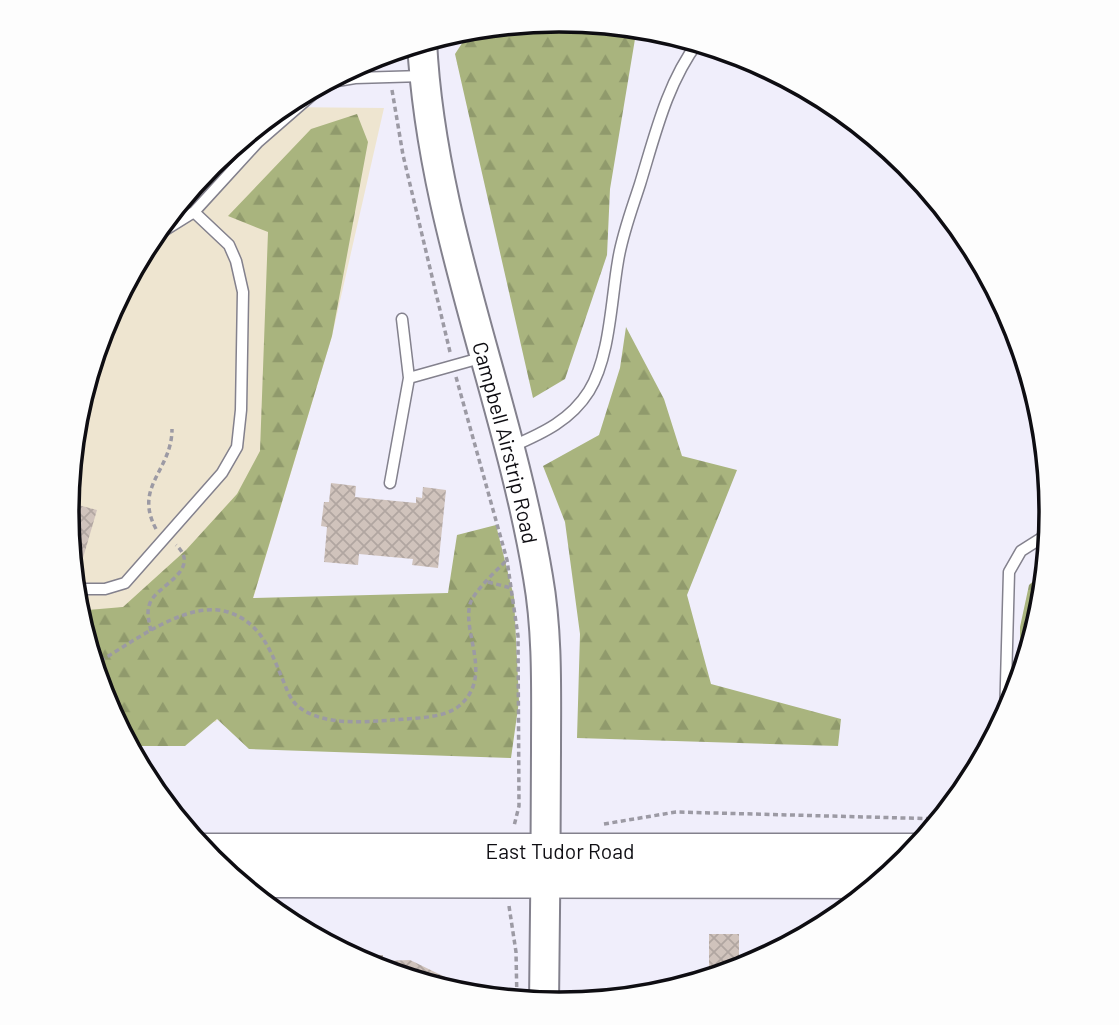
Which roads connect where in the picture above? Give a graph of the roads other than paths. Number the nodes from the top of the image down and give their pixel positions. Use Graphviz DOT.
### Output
graph roads {
  1 [pos="692,50"];
  2 [pos="423,52"];
  3 [pos="424,76"];
  4 [pos="353,78"];
  5 [pos="288,116"];
  6 [pos="194,212"];
  7 [pos="175,224"];
  8 [pos="402,318"];
  9 [pos="485,357"];
  10 [pos="409,378"];
  11 [pos="509,447"];
  12 [pos="390,483"];
  13 [pos="1039,540"];
  14 [pos="85,589"];
  15 [pos="1006,692"];
  16 [pos="546,849"];
  17 [pos="216,850"];
  18 [pos="903,850"];
  19 [pos="251,881"];
  20 [pos="545,882"];
  21 [pos="867,882"];
  22 [pos="544,993"];
  1 -- 11 [label="lane"];
  2 -- 3 [label="street, Campbell Airstrip Road"];
  3 -- 4 [label="lane"];
  3 -- 9 [label="street, Campbell Airstrip Road"];
  5 -- 6 [label="lane"];
  6 -- 7 [label="lane"];
  6 -- 14 [label="lane"];
  8 -- 10 [label="lane"];
  9 -- 10 [label="lane"];
  9 -- 11 [label="street, Campbell Airstrip Road"];
  10 -- 12 [label="lane"];
  11 -- 16 [label="street, Campbell Airstrip Road"];
  13 -- 15 [label="lane"];
  16 -- 17 [label="main road, East Tudor Road"];
  16 -- 18 [label="main road, East Tudor Road"];
  16 -- 20 [label="street, Campbell Airstrip Road"];
  19 -- 20 [label="main road, East Tudor Road"];
  20 -- 21 [label="main road, East Tudor Road"];
  20 -- 22 [label="street, Campbell Airstrip Road"];
}
